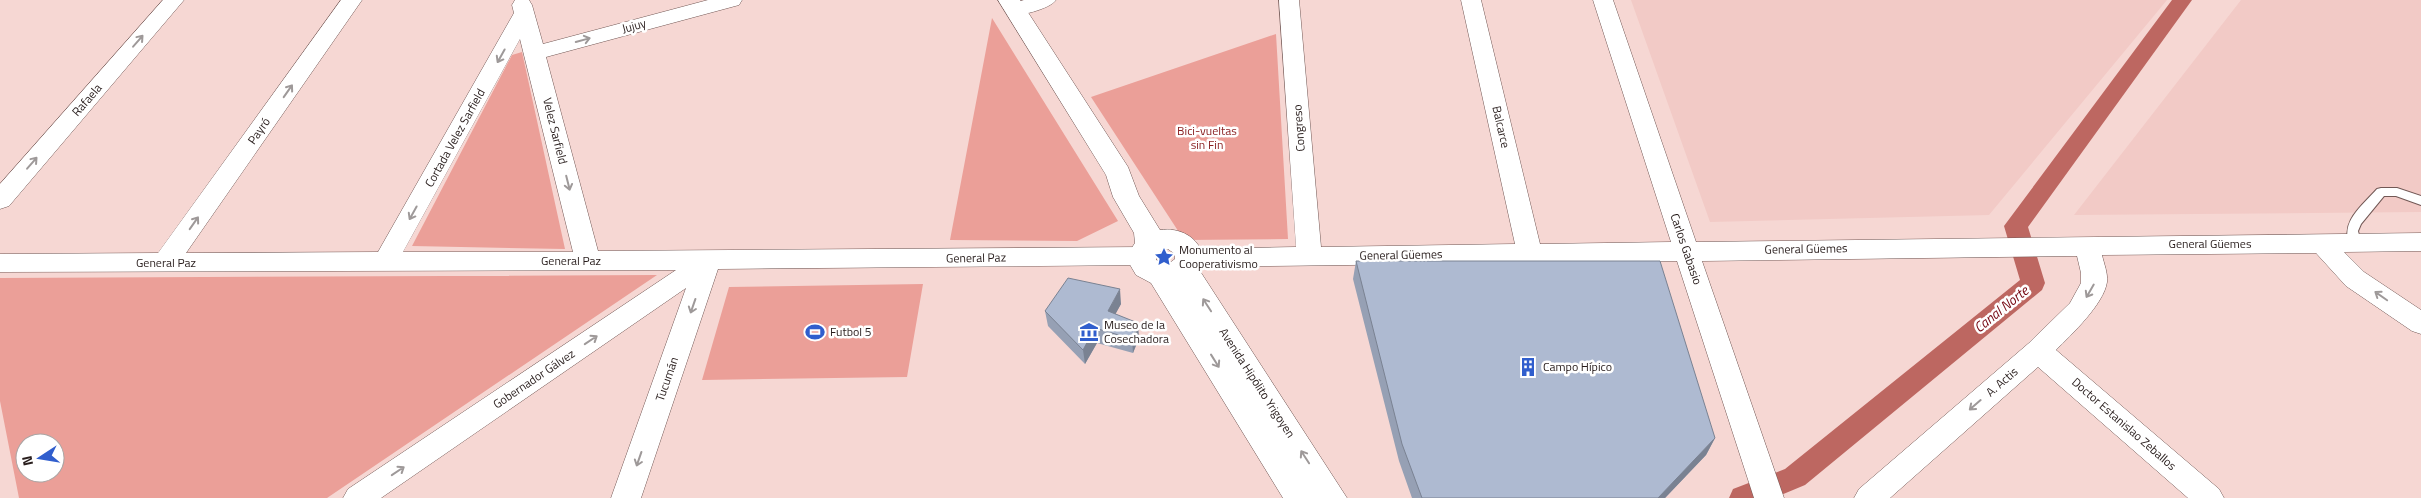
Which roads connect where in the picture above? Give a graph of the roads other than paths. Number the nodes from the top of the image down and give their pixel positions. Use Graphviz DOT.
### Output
graph roads {
  1 [pos="174,0"];
  2 [pos="352,0"];
  3 [pos="732,0"];
  4 [pos="1046,0"];
  5 [pos="1290,0"];
  6 [pos="1471,0"];
  7 [pos="1603,0"];
  8 [pos="1012,5"];
  9 [pos="523,7"];
  10 [pos="536,53"];
  11 [pos="0,200"];
  12 [pos="2421,201"];
  13 [pos="2421,242"];
  14 [pos="2322,243"];
  15 [pos="2355,243"];
  16 [pos="2086,245"];
  17 [pos="1687,251"];
  18 [pos="1530,254"];
  19 [pos="1309,256"];
  20 [pos="1167,257"];
  21 [pos="709,260"];
  22 [pos="588,261"];
  23 [pos="0,262"];
  24 [pos="385,262"];
  25 [pos="165,263"];
  26 [pos="2421,324"];
  27 [pos="2038,351"];
  28 [pos="358,498"];
  29 [pos="626,498"];
  30 [pos="1300,498"];
  31 [pos="1331,498"];
  32 [pos="1770,498"];
  33 [pos="1868,498"];
  34 [pos="2209,498"];
  11 -- 1 [label="street, Rafaela, one-way"];
  25 -- 2 [label="street, Payró, one-way"];
  10 -- 3 [label="street, Jujuy, one-way"];
  4 -- 8 [label="street"];
  5 -- 19 [label="street, Congreso"];
  6 -- 18 [label="street, Balcarce"];
  7 -- 17 [label="street, Carlos Gabasio"];
  8 -- 20 [label="street, Avenida Hipólito Yrigoyen"];
  9 -- 10 [label="street, Velez Sarfield"];
  9 -- 24 [label="street, Cortada Velez Sarfield, one-way"];
  10 -- 22 [label="street, Velez Sarfield, one-way"];
  12 -- 15 [label="lane"];
  13 -- 15 [label="street, General Güemes"];
  14 -- 15 [label="street, General Güemes"];
  14 -- 16 [label="street, General Güemes"];
  26 -- 14 [label="street, one-way"];
  16 -- 17 [label="street, General Güemes"];
  16 -- 27 [label="street, A. Actis, one-way"];
  17 -- 18 [label="street, General Güemes"];
  17 -- 32 [label="street, Carlos Gabasio"];
  18 -- 19 [label="street, General Güemes"];
  19 -- 20 [label="street, General Güemes"];
  20 -- 21 [label="street, General Paz"];
  20 -- 30 [label="street, Avenida Hipólito Yrigoyen, one-way"];
  31 -- 20 [label="street, Avenida Hipólito Yrigoyen, one-way"];
  21 -- 22 [label="street, General Paz"];
  28 -- 21 [label="street, Gobernador Gálvez, one-way"];
  21 -- 29 [label="street, Tucumán, one-way"];
  22 -- 24 [label="street, General Paz"];
  23 -- 25 [label="street, General Paz"];
  24 -- 25 [label="street, General Paz"];
  27 -- 33 [label="street, A. Actis, one-way"];
  27 -- 34 [label="street, Doctor Estanislao Zeballos"];
}
